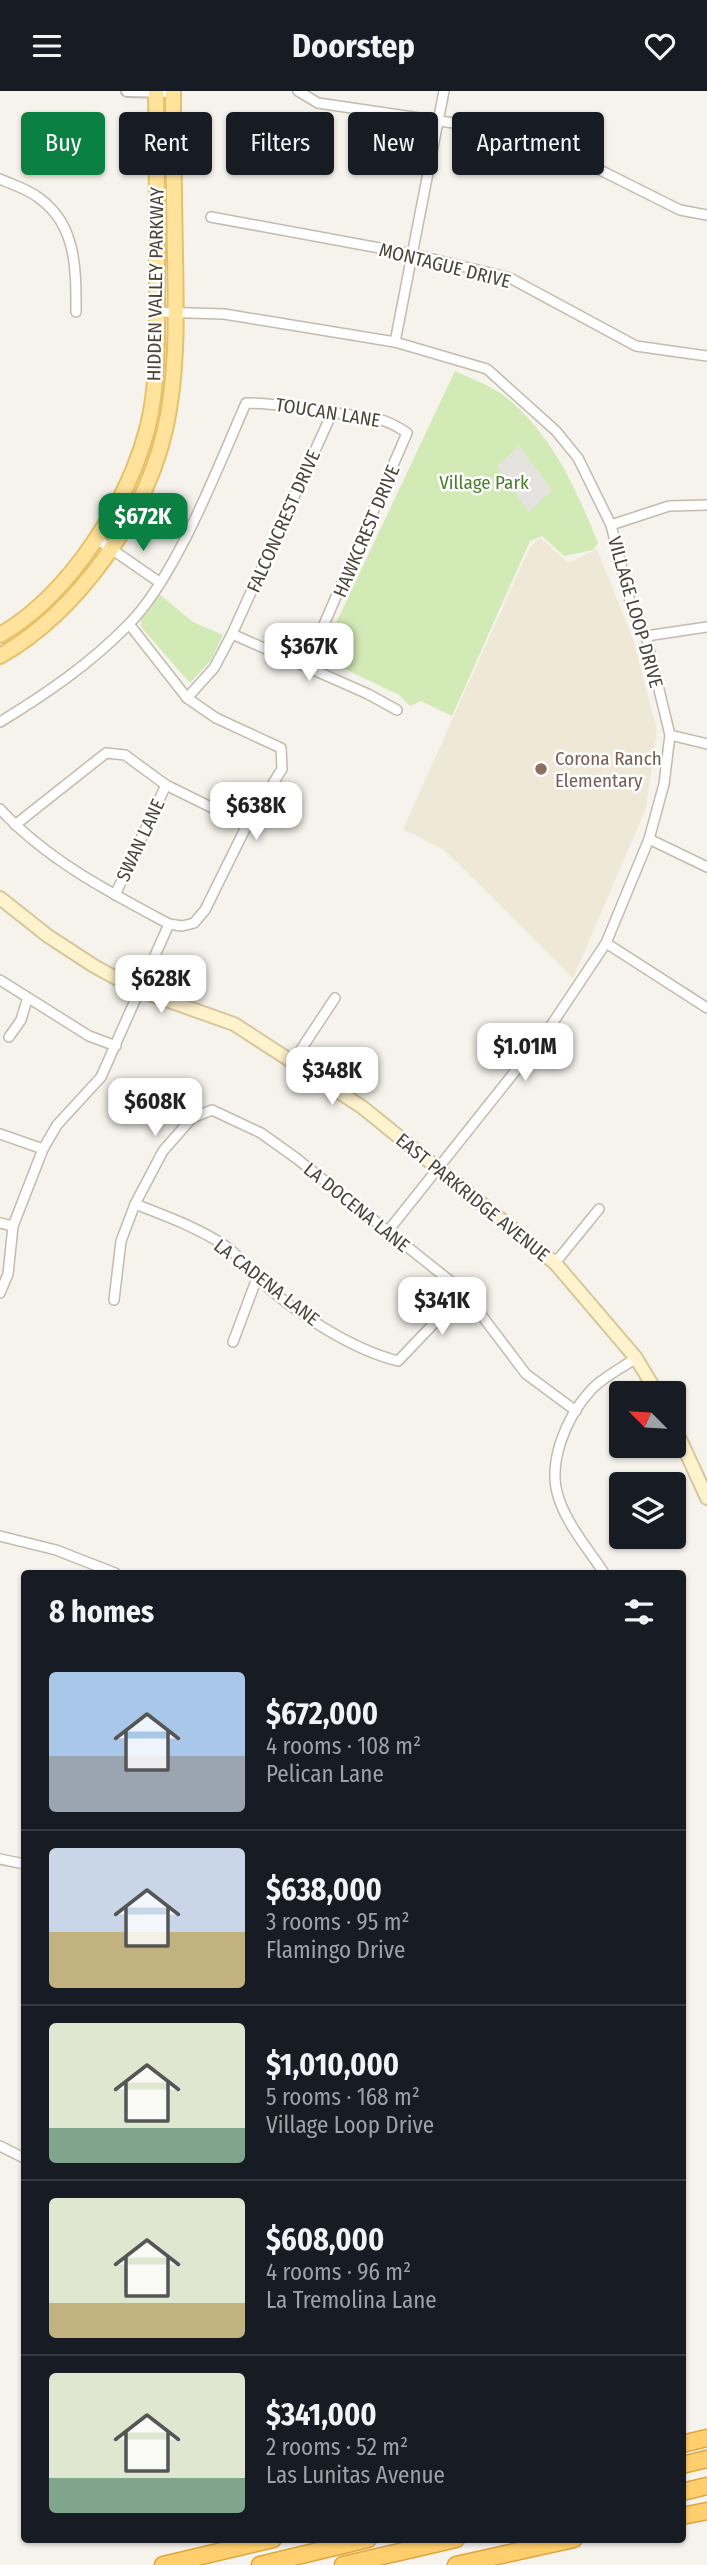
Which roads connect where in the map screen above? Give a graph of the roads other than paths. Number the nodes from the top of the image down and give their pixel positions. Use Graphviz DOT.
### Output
graph roads {
  1 [pos="127,91"];
  2 [pos="156,91"];
  3 [pos="173,91"];
  4 [pos="298,91"];
  5 [pos="444,91"];
  6 [pos="439,121"];
  7 [pos="0,179"];
  8 [pos="707,215"];
  9 [pos="211,217"];
  10 [pos="412,254"];
  11 [pos="176,311"];
  12 [pos="76,312"];
  13 [pos="157,312"];
  14 [pos="395,342"];
  15 [pos="707,356"];
  16 [pos="332,413"];
  17 [pos="407,433"];
  18 [pos="707,505"];
  19 [pos="611,525"];
  20 [pos="97,539"];
  21 [pos="111,548"];
  22 [pos="159,582"];
  23 [pos="129,624"];
  24 [pos="707,627"];
  25 [pos="232,634"];
  26 [pos="0,635"];
  27 [pos="646,636"];
  28 [pos="0,656"];
  29 [pos="306,666"];
  30 [pos="187,698"];
  31 [pos="397,710"];
  32 [pos="0,722"];
  33 [pos="670,735"];
  34 [pos="707,744"];
  35 [pos="166,785"];
  36 [pos="0,809"];
  37 [pos="15,825"];
  38 [pos="247,825"];
  39 [pos="649,839"];
  40 [pos="707,867"];
  41 [pos="115,895"];
  42 [pos="0,898"];
  43 [pos="169,924"];
  44 [pos="606,943"];
  45 [pos="0,980"];
  46 [pos="138,990"];
  47 [pos="335,998"];
  48 [pos="27,1000"];
  49 [pos="707,1008"];
  50 [pos="9,1037"];
  51 [pos="116,1046"];
  52 [pos="294,1060"];
  53 [pos="0,1134"];
  54 [pos="43,1149"];
  55 [pos="437,1168"];
  56 [pos="135,1203"];
  57 [pos="599,1209"];
  58 [pos="0,1223"];
  59 [pos="13,1226"];
  60 [pos="388,1231"];
  61 [pos="555,1263"];
  62 [pos="257,1278"];
  63 [pos="2,1292"];
  64 [pos="464,1293"];
  65 [pos="114,1300"];
  66 [pos="233,1342"];
  67 [pos="636,1358"];
  68 [pos="650,1381"];
  69 [pos="576,1411"];
  70 [pos="686,1452"];
  71 [pos="707,1498"];
  72 [pos="0,1536"];
  73 [pos="107,1570"];
  74 [pos="602,1570"];
  75 [pos="0,1859"];
  76 [pos="21,1863"];
  77 [pos="0,2146"];
  78 [pos="21,2156"];
  79 [pos="707,2438"];
  80 [pos="686,2443"];
  81 [pos="707,2459"];
  82 [pos="686,2464"];
  83 [pos="707,2487"];
  84 [pos="686,2491"];
  85 [pos="707,2511"];
  86 [pos="686,2515"];
  87 [pos="256,2543"];
  88 [pos="351,2543"];
  89 [pos="439,2543"];
  90 [pos="556,2543"];
  91 [pos="163,2565"];
  92 [pos="260,2565"];
  93 [pos="343,2565"];
  94 [pos="456,2565"];
  1 -- 2 [label="street"];
  2 -- 3 [label="street"];
  2 -- 13 [label="main road, HIDDEN VALLEY PARKWAY"];
  3 -- 11 [label="main road, HIDDEN VALLEY PARKWAY"];
  4 -- 6 [label="street"];
  5 -- 6 [label="street"];
  6 -- 8 [label="street"];
  6 -- 10 [label="street"];
  7 -- 12 [label="street"];
  9 -- 10 [label="street, MONTAGUE DRIVE"];
  10 -- 14 [label="street"];
  10 -- 15 [label="street, MONTAGUE DRIVE"];
  11 -- 13 [label="street, VILLAGE LOOP DRIVE"];
  11 -- 14 [label="street, VILLAGE LOOP DRIVE"];
  11 -- 21 [label="main road, HIDDEN VALLEY PARKWAY"];
  13 -- 20 [label="main road, HIDDEN VALLEY PARKWAY"];
  14 -- 19 [label="street, VILLAGE LOOP DRIVE"];
  16 -- 17 [label="street, TOUCAN LANE"];
  16 -- 22 [label="street, TOUCAN LANE"];
  16 -- 25 [label="street, FALCONCREST DRIVE"];
  17 -- 29 [label="street, HAWKCREST DRIVE"];
  18 -- 19 [label="street"];
  19 -- 27 [label="street, VILLAGE LOOP DRIVE"];
  20 -- 21 [label="street"];
  20 -- 26 [label="main road, HIDDEN VALLEY PARKWAY"];
  21 -- 22 [label="street"];
  21 -- 28 [label="main road, HIDDEN VALLEY PARKWAY"];
  22 -- 23 [label="street"];
  23 -- 30 [label="street"];
  23 -- 32 [label="street"];
  24 -- 27 [label="street"];
  25 -- 29 [label="street"];
  25 -- 30 [label="street, FALCONCREST DRIVE"];
  27 -- 33 [label="street, VILLAGE LOOP DRIVE"];
  29 -- 31 [label="street"];
  30 -- 38 [label="street"];
  33 -- 34 [label="street"];
  33 -- 39 [label="street, VILLAGE LOOP DRIVE"];
  35 -- 37 [label="street"];
  35 -- 38 [label="street"];
  35 -- 41 [label="street, SWAN LANE"];
  36 -- 37 [label="street"];
  37 -- 41 [label="street"];
  38 -- 43 [label="street"];
  39 -- 40 [label="street"];
  39 -- 44 [label="street, VILLAGE LOOP DRIVE"];
  41 -- 43 [label="street"];
  42 -- 46 [label="main road, EAST PARKRIDGE AVENUE"];
  43 -- 46 [label="street"];
  44 -- 49 [label="street"];
  44 -- 55 [label="street, VILLAGE LOOP DRIVE"];
  45 -- 48 [label="street"];
  46 -- 51 [label="street"];
  46 -- 52 [label="main road, EAST PARKRIDGE AVENUE"];
  47 -- 52 [label="street"];
  48 -- 50 [label="street"];
  48 -- 51 [label="street"];
  51 -- 54 [label="street"];
  52 -- 55 [label="main road, EAST PARKRIDGE AVENUE"];
  53 -- 54 [label="street"];
  54 -- 59 [label="street"];
  55 -- 60 [label="street, VILLAGE LOOP DRIVE"];
  55 -- 61 [label="main road, EAST PARKRIDGE AVENUE"];
  56 -- 60 [label="street, LA DOCENA LANE"];
  56 -- 62 [label="street, LA CADENA LANE"];
  56 -- 65 [label="street"];
  57 -- 61 [label="street"];
  58 -- 59 [label="street"];
  59 -- 63 [label="street"];
  60 -- 64 [label="street, LA DOCENA LANE"];
  61 -- 67 [label="main road, EAST PARKRIDGE AVENUE"];
  62 -- 64 [label="street, LA CADENA LANE"];
  62 -- 66 [label="street"];
  64 -- 69 [label="street, LA DOCENA LANE"];
  67 -- 68 [label="main road, EAST PARKRIDGE AVENUE"];
  67 -- 69 [label="street"];
  69 -- 74 [label="street"];
  70 -- 71 [label="main road"];
  72 -- 73 [label="street"];
  75 -- 76 [label="street"];
  77 -- 78 [label="street"];
  79 -- 80 [label="highway"];
  81 -- 82 [label="highway"];
  83 -- 84 [label="highway"];
  85 -- 86 [label="highway"];
  87 -- 91 [label="highway"];
  88 -- 92 [label="highway"];
  89 -- 93 [label="highway"];
  90 -- 94 [label="highway"];
}
